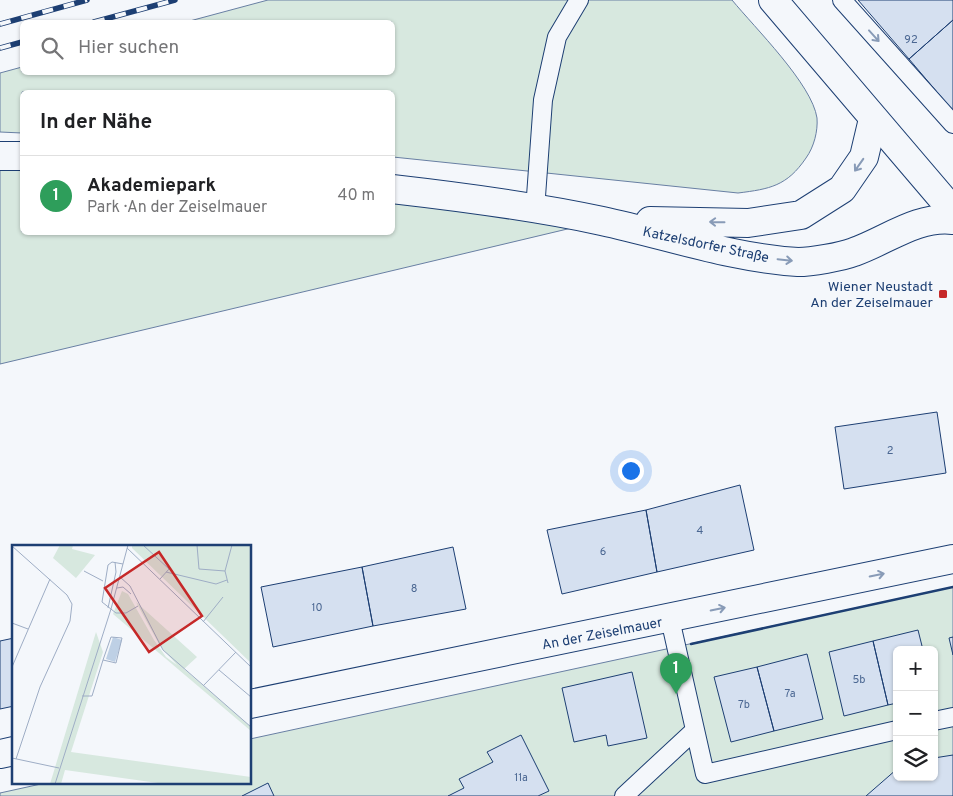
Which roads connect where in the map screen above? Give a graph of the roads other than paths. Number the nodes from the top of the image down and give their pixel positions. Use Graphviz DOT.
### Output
graph roads {
  1 [pos="579,0"];
  2 [pos="773,0"];
  3 [pos="842,0"];
  4 [pos="873,119"];
  5 [pos="953,124"];
  6 [pos="0,156"];
  7 [pos="20,156"];
  8 [pos="395,189"];
  9 [pos="535,210"];
  10 [pos="953,211"];
  11 [pos="953,220"];
  12 [pos="601,221"];
  13 [pos="953,559"];
  14 [pos="670,619"];
  15 [pos="251,704"];
  16 [pos="953,717"];
  17 [pos="938,720"];
  18 [pos="695,730"];
  19 [pos="893,731"];
  20 [pos="624,796"];
  1 -- 9 [label="lane"];
  2 -- 4 [label="street"];
  3 -- 5 [label="lane, one-way"];
  4 -- 10 [label="street"];
  4 -- 12 [label="street, Katzelsdorfer Straße, one-way"];
  6 -- 7 [label="street"];
  8 -- 9 [label="street, Katzelsdorfer Straße"];
  9 -- 12 [label="street, Katzelsdorfer Straße"];
  12 -- 11 [label="street, Katzelsdorfer Straße, one-way"];
  14 -- 13 [label="street, An der Zeiselmauer, one-way"];
  14 -- 15 [label="street, An der Zeiselmauer"];
  14 -- 18 [label="lane"];
  16 -- 17 [label="lane"];
  18 -- 19 [label="lane"];
  18 -- 20 [label="lane"];
}
